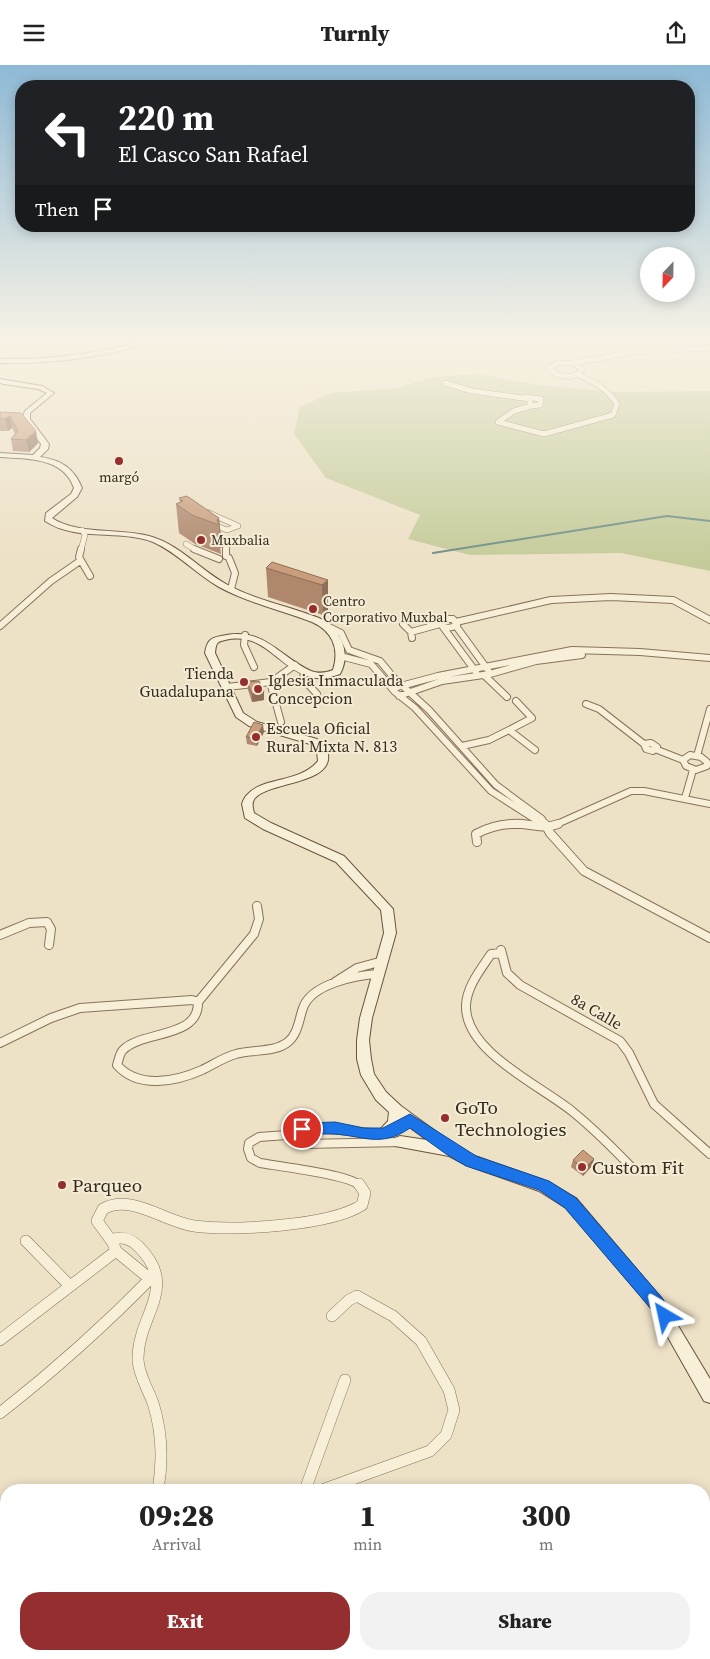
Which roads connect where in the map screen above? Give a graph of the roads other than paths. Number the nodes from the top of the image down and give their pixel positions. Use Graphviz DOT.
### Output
graph roads {
  1 [pos="27,415"];
  2 [pos="508,415"];
  3 [pos="613,415"];
  4 [pos="0,455"];
  5 [pos="29,457"];
  6 [pos="202,510"];
  7 [pos="204,521"];
  8 [pos="206,528"];
  9 [pos="82,530"];
  10 [pos="186,545"];
  11 [pos="228,557"];
  12 [pos="220,560"];
  13 [pos="80,561"];
  14 [pos="235,569"];
  15 [pos="90,576"];
  16 [pos="231,589"];
  17 [pos="710,620"];
  18 [pos="403,624"];
  19 [pos="456,624"];
  20 [pos="0,625"];
  21 [pos="441,626"];
  22 [pos="329,627"];
  23 [pos="245,635"];
  24 [pos="340,656"];
  25 [pos="710,658"];
  26 [pos="710,663"];
  27 [pos="295,665"];
  28 [pos="254,667"];
  29 [pos="486,667"];
  30 [pos="475,669"];
  31 [pos="304,673"];
  32 [pos="484,675"];
  33 [pos="270,682"];
  34 [pos="402,685"];
  35 [pos="227,687"];
  36 [pos="392,689"];
  37 [pos="410,691"];
  38 [pos="317,694"];
  39 [pos="399,695"];
  40 [pos="507,697"];
  41 [pos="516,701"];
  42 [pos="586,704"];
  43 [pos="710,709"];
  44 [pos="281,722"];
  45 [pos="509,730"];
  46 [pos="462,746"];
  47 [pos="535,750"];
  48 [pos="697,756"];
  49 [pos="684,760"];
  50 [pos="709,765"];
  51 [pos="693,769"];
  52 [pos="685,798"];
  53 [pos="710,804"];
  54 [pos="547,827"];
  55 [pos="477,842"];
  56 [pos="257,906"];
  57 [pos="0,935"];
  58 [pos="710,938"];
  59 [pos="49,945"];
  60 [pos="383,961"];
  61 [pos="379,974"];
  62 [pos="335,982"];
  63 [pos="198,1002"];
  64 [pos="0,1043"];
  65 [pos="396,1111"];
  66 [pos="410,1120"];
  67 [pos="330,1128"];
  68 [pos="383,1134"];
  69 [pos="287,1135"];
  70 [pos="435,1139"];
  71 [pos="400,1142"];
  72 [pos="331,1143"];
  73 [pos="451,1150"];
  74 [pos="710,1154"];
  75 [pos="634,1170"];
  76 [pos="111,1240"];
  77 [pos="26,1241"];
  78 [pos="134,1243"];
  79 [pos="120,1254"];
  80 [pos="154,1277"];
  81 [pos="70,1286"];
  82 [pos="332,1317"];
  83 [pos="0,1340"];
  84 [pos="345,1380"];
  85 [pos="710,1395"];
  86 [pos="0,1413"];
  87 [pos="159,1484"];
  88 [pos="307,1484"];
  89 [pos="339,1484"];
  1 -- 5 [label="main road"];
  2 -- 3 [label="street"];
  4 -- 5 [label="main road"];
  5 -- 9 [label="main road"];
  6 -- 7 [label="street"];
  8 -- 11 [label="street"];
  9 -- 13 [label="street"];
  9 -- 16 [label="main road"];
  10 -- 12 [label="street"];
  11 -- 12 [label="street"];
  11 -- 14 [label="street"];
  12 -- 14 [label="street"];
  13 -- 15 [label="street"];
  13 -- 20 [label="street"];
  14 -- 16 [label="street"];
  16 -- 22 [label="main road"];
  17 -- 19 [label="street"];
  18 -- 21 [label="street"];
  19 -- 21 [label="street"];
  19 -- 29 [label="street"];
  21 -- 30 [label="street"];
  22 -- 24 [label="main road"];
  22 -- 34 [label="street"];
  23 -- 27 [label="main road"];
  23 -- 28 [label="street"];
  23 -- 35 [label="main road"];
  24 -- 31 [label="main road"];
  24 -- 36 [label="street"];
  25 -- 29 [label="street"];
  26 -- 32 [label="street"];
  27 -- 31 [label="main road"];
  27 -- 33 [label="street"];
  29 -- 30 [label="street"];
  29 -- 32 [label="street"];
  30 -- 32 [label="street"];
  30 -- 34 [label="street"];
  31 -- 38 [label="street"];
  32 -- 37 [label="street"];
  32 -- 40 [label="street"];
  33 -- 35 [label="street"];
  33 -- 44 [label="street"];
  34 -- 36 [label="street"];
  34 -- 37 [label="street"];
  35 -- 60 [label="main road"];
  36 -- 39 [label="street"];
  37 -- 39 [label="street"];
  37 -- 46 [label="street"];
  39 -- 54 [label="street"];
  41 -- 45 [label="street"];
  42 -- 49 [label="street"];
  43 -- 48 [label="street"];
  45 -- 46 [label="street"];
  45 -- 47 [label="street"];
  46 -- 54 [label="street"];
  48 -- 49 [label="street"];
  48 -- 50 [label="street"];
  49 -- 51 [label="street"];
  50 -- 51 [label="street"];
  51 -- 52 [label="street"];
  52 -- 53 [label="street"];
  52 -- 54 [label="street"];
  54 -- 55 [label="street"];
  54 -- 58 [label="street"];
  56 -- 63 [label="street"];
  57 -- 59 [label="street"];
  60 -- 61 [label="main road"];
  60 -- 62 [label="street"];
  61 -- 62 [label="street"];
  61 -- 65 [label="main road"];
  62 -- 63 [label="street"];
  63 -- 64 [label="street"];
  65 -- 66 [label="main road"];
  65 -- 68 [label="main road"];
  66 -- 68 [label="street"];
  66 -- 70 [label="main road"];
  67 -- 68 [label="street"];
  67 -- 69 [label="street"];
  67 -- 72 [label="street"];
  69 -- 72 [label="street"];
  69 -- 76 [label="street"];
  70 -- 71 [label="street"];
  70 -- 73 [label="main road"];
  71 -- 72 [label="street"];
  71 -- 73 [label="main road"];
  73 -- 85 [label="main road"];
  74 -- 75 [label="street, 8a Calle"];
  76 -- 78 [label="street"];
  76 -- 79 [label="street"];
  77 -- 81 [label="street"];
  78 -- 79 [label="street"];
  78 -- 80 [label="street"];
  79 -- 80 [label="street"];
  79 -- 81 [label="street"];
  80 -- 86 [label="street"];
  80 -- 87 [label="street"];
  81 -- 83 [label="street"];
  82 -- 89 [label="street"];
  84 -- 88 [label="street"];
}
